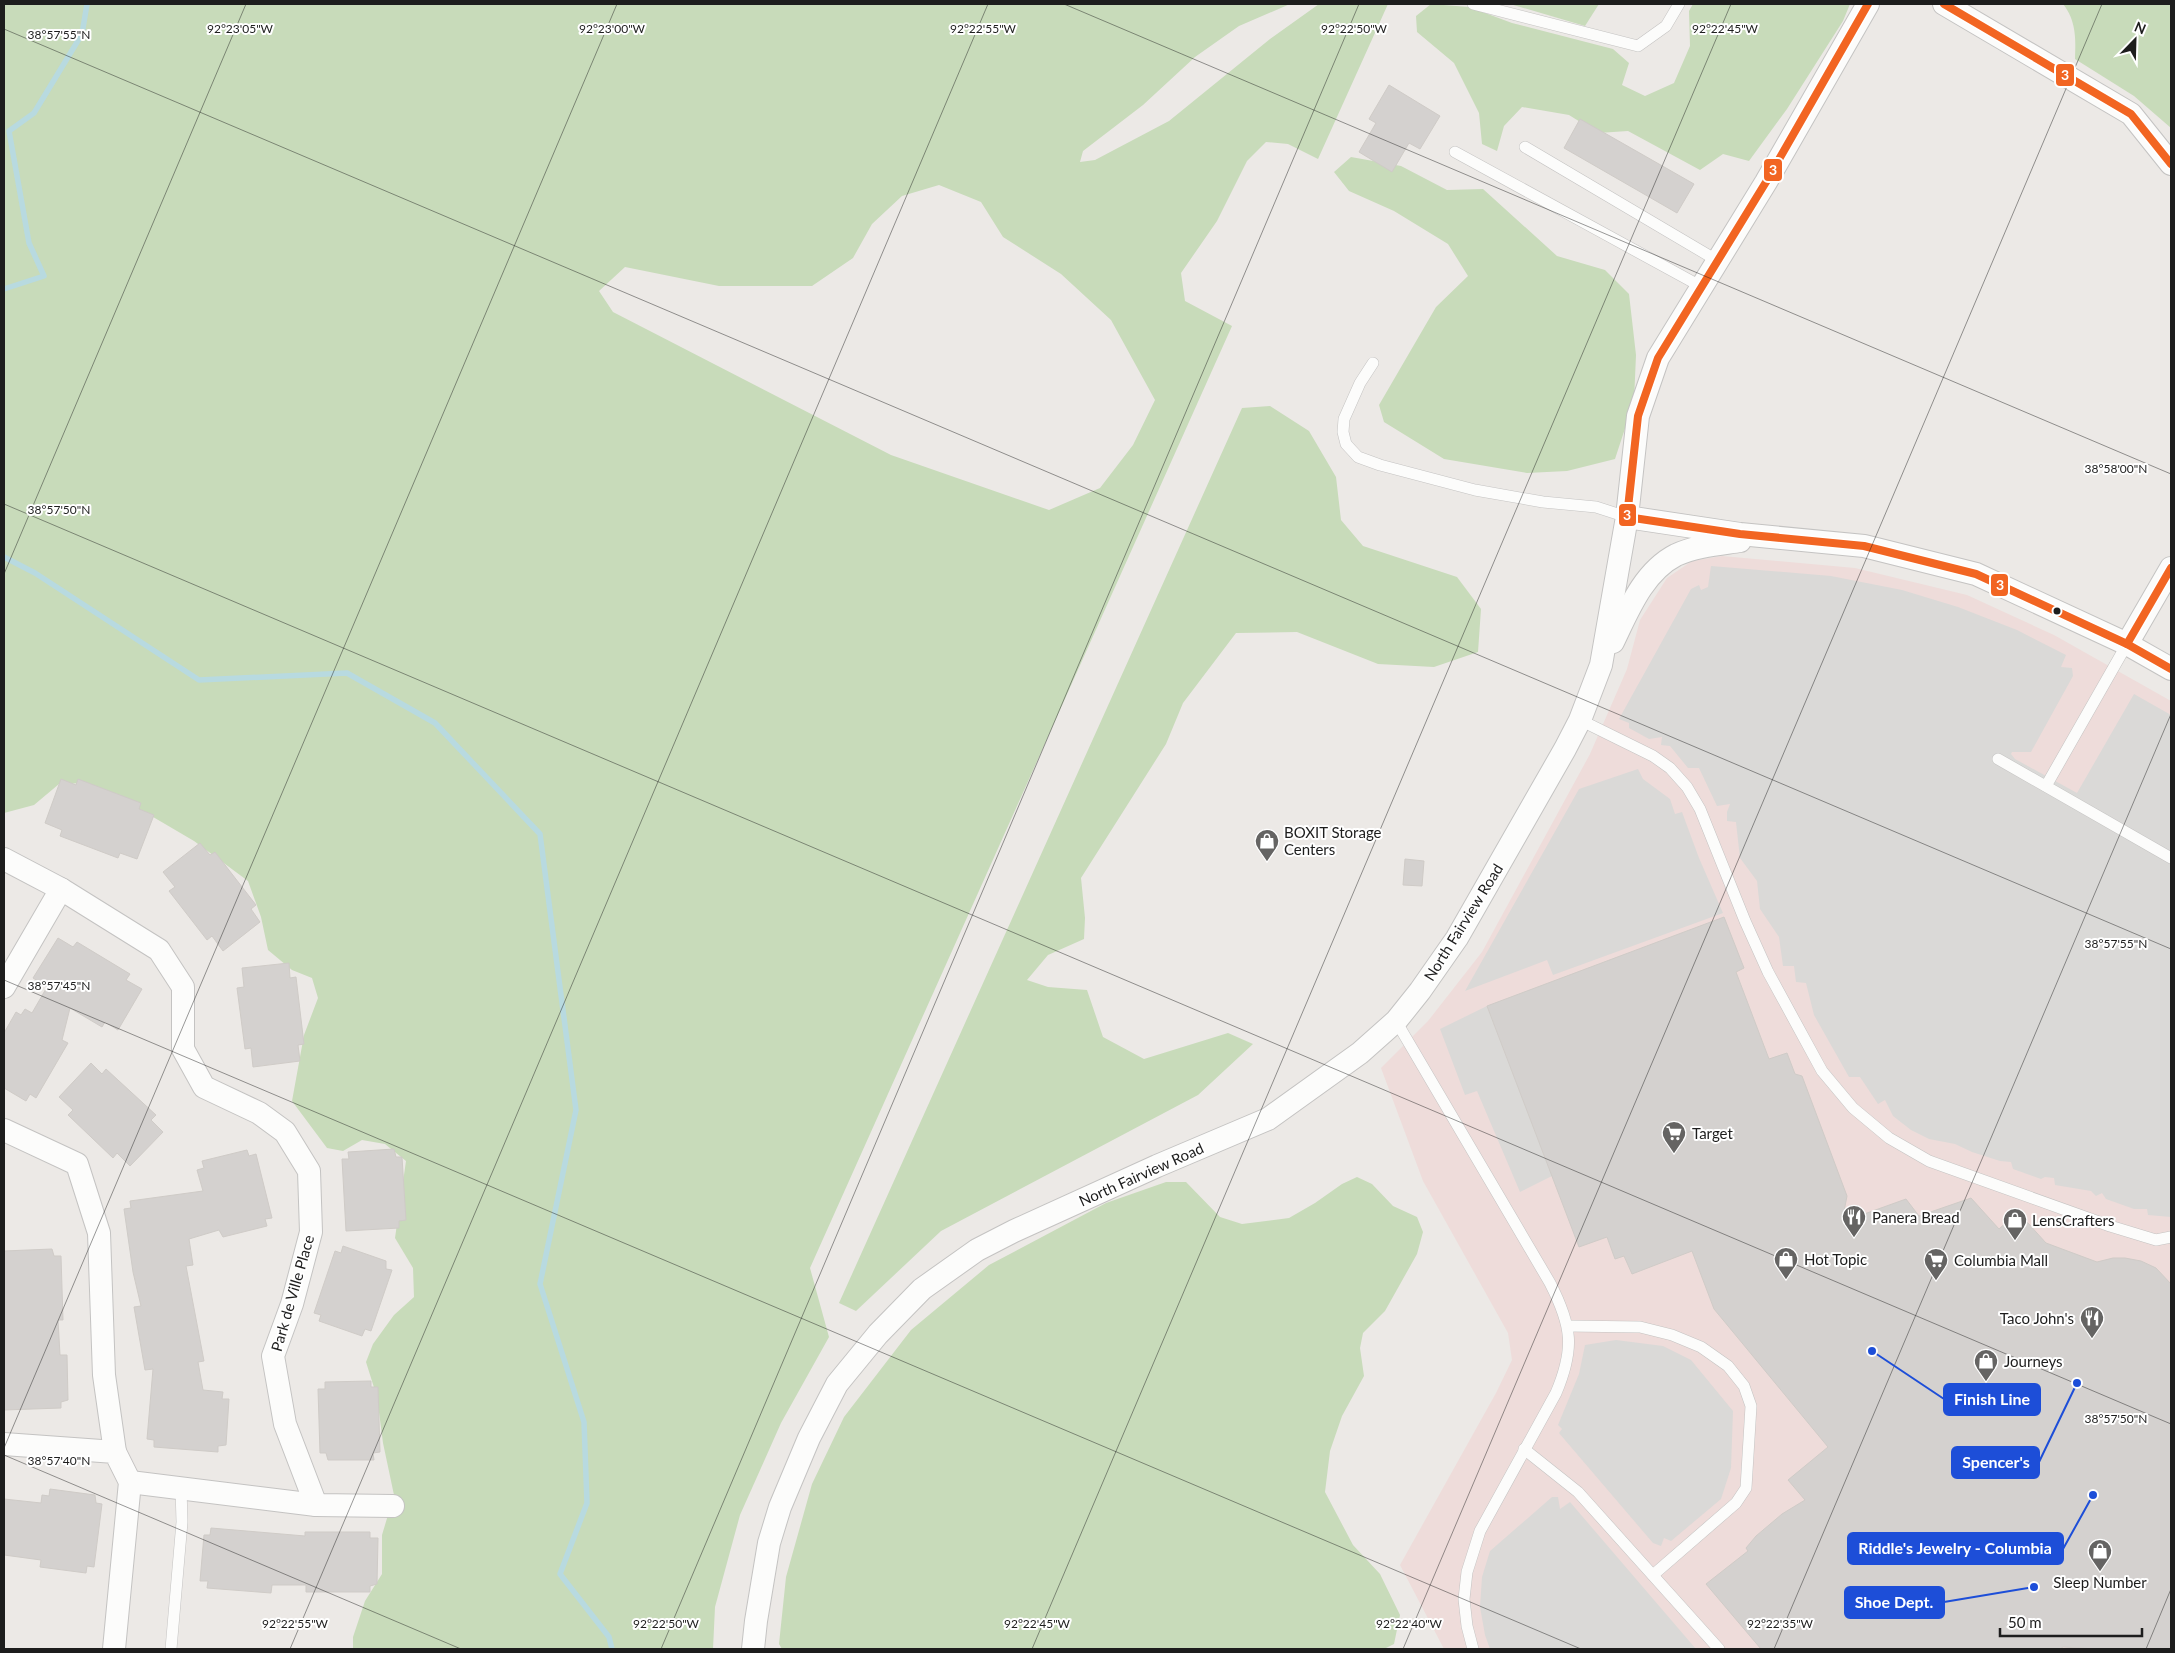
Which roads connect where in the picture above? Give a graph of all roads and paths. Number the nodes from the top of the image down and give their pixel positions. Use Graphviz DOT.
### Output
graph roads {
  1 [pos="1473,4"];
  2 [pos="1679,4"];
  3 [pos="1868,4"];
  4 [pos="1944,4"];
  5 [pos="1525,147"];
  6 [pos="1455,152"];
  7 [pos="2171,164"];
  8 [pos="1718,261"];
  9 [pos="1702,286"];
  10 [pos="1373,363"];
  11 [pos="1627,517"];
  12 [pos="1775,537"];
  13 [pos="2171,568"];
  14 [pos="2127,644"];
  15 [pos="1601,665"];
  16 [pos="2171,669"];
  17 [pos="1580,720"];
  18 [pos="1998,759"];
  19 [pos="2046,786"];
  20 [pos="2171,858"];
  21 [pos="4,859"];
  22 [pos="61,889"];
  23 [pos="4,987"];
  24 [pos="1396,1021"];
  25 [pos="4,1130"];
  26 [pos="2171,1237"];
  27 [pos="1568,1326"];
  28 [pos="4,1444"];
  29 [pos="1524,1449"];
  30 [pos="115,1452"];
  31 [pos="130,1482"];
  32 [pos="182,1488"];
  33 [pos="316,1505"];
  34 [pos="393,1506"];
  35 [pos="1653,1575"];
  36 [pos="114,1649"];
  37 [pos="171,1649"];
  38 [pos="753,1649"];
  39 [pos="1473,1649"];
  40 [pos="1719,1649"];
  1 -- 2 [label="lane"];
  3 -- 8 [label="street, North Fairview Road"];
  4 -- 7 [label="street"];
  5 -- 8 [label="lane"];
  6 -- 9 [label="lane"];
  8 -- 9 [label="street, North Fairview Road"];
  9 -- 11 [label="street, North Fairview Road"];
  10 -- 11 [label="lane"];
  11 -- 12 [label="street"];
  11 -- 15 [label="street, North Fairview Road"];
  12 -- 14 [label="street"];
  12 -- 15 [label="street"];
  13 -- 14 [label="street"];
  14 -- 16 [label="street"];
  14 -- 19 [label="lane"];
  15 -- 17 [label="street, North Fairview Road"];
  17 -- 24 [label="street, North Fairview Road"];
  17 -- 26 [label="lane"];
  18 -- 19 [label="lane"];
  19 -- 20 [label="lane"];
  21 -- 22 [label="street, Park de Ville Place"];
  22 -- 23 [label="street"];
  22 -- 33 [label="street, Park de Ville Place"];
  24 -- 27 [label="lane"];
  24 -- 38 [label="street, North Fairview Road"];
  25 -- 30 [label="street"];
  27 -- 29 [label="lane"];
  27 -- 35 [label="lane"];
  28 -- 30 [label="street"];
  29 -- 35 [label="lane"];
  29 -- 39 [label="lane"];
  30 -- 31 [label="street"];
  31 -- 32 [label="street"];
  31 -- 36 [label="street"];
  32 -- 33 [label="street"];
  32 -- 37 [label="lane"];
  33 -- 34 [label="street"];
  35 -- 40 [label="lane"];
}
